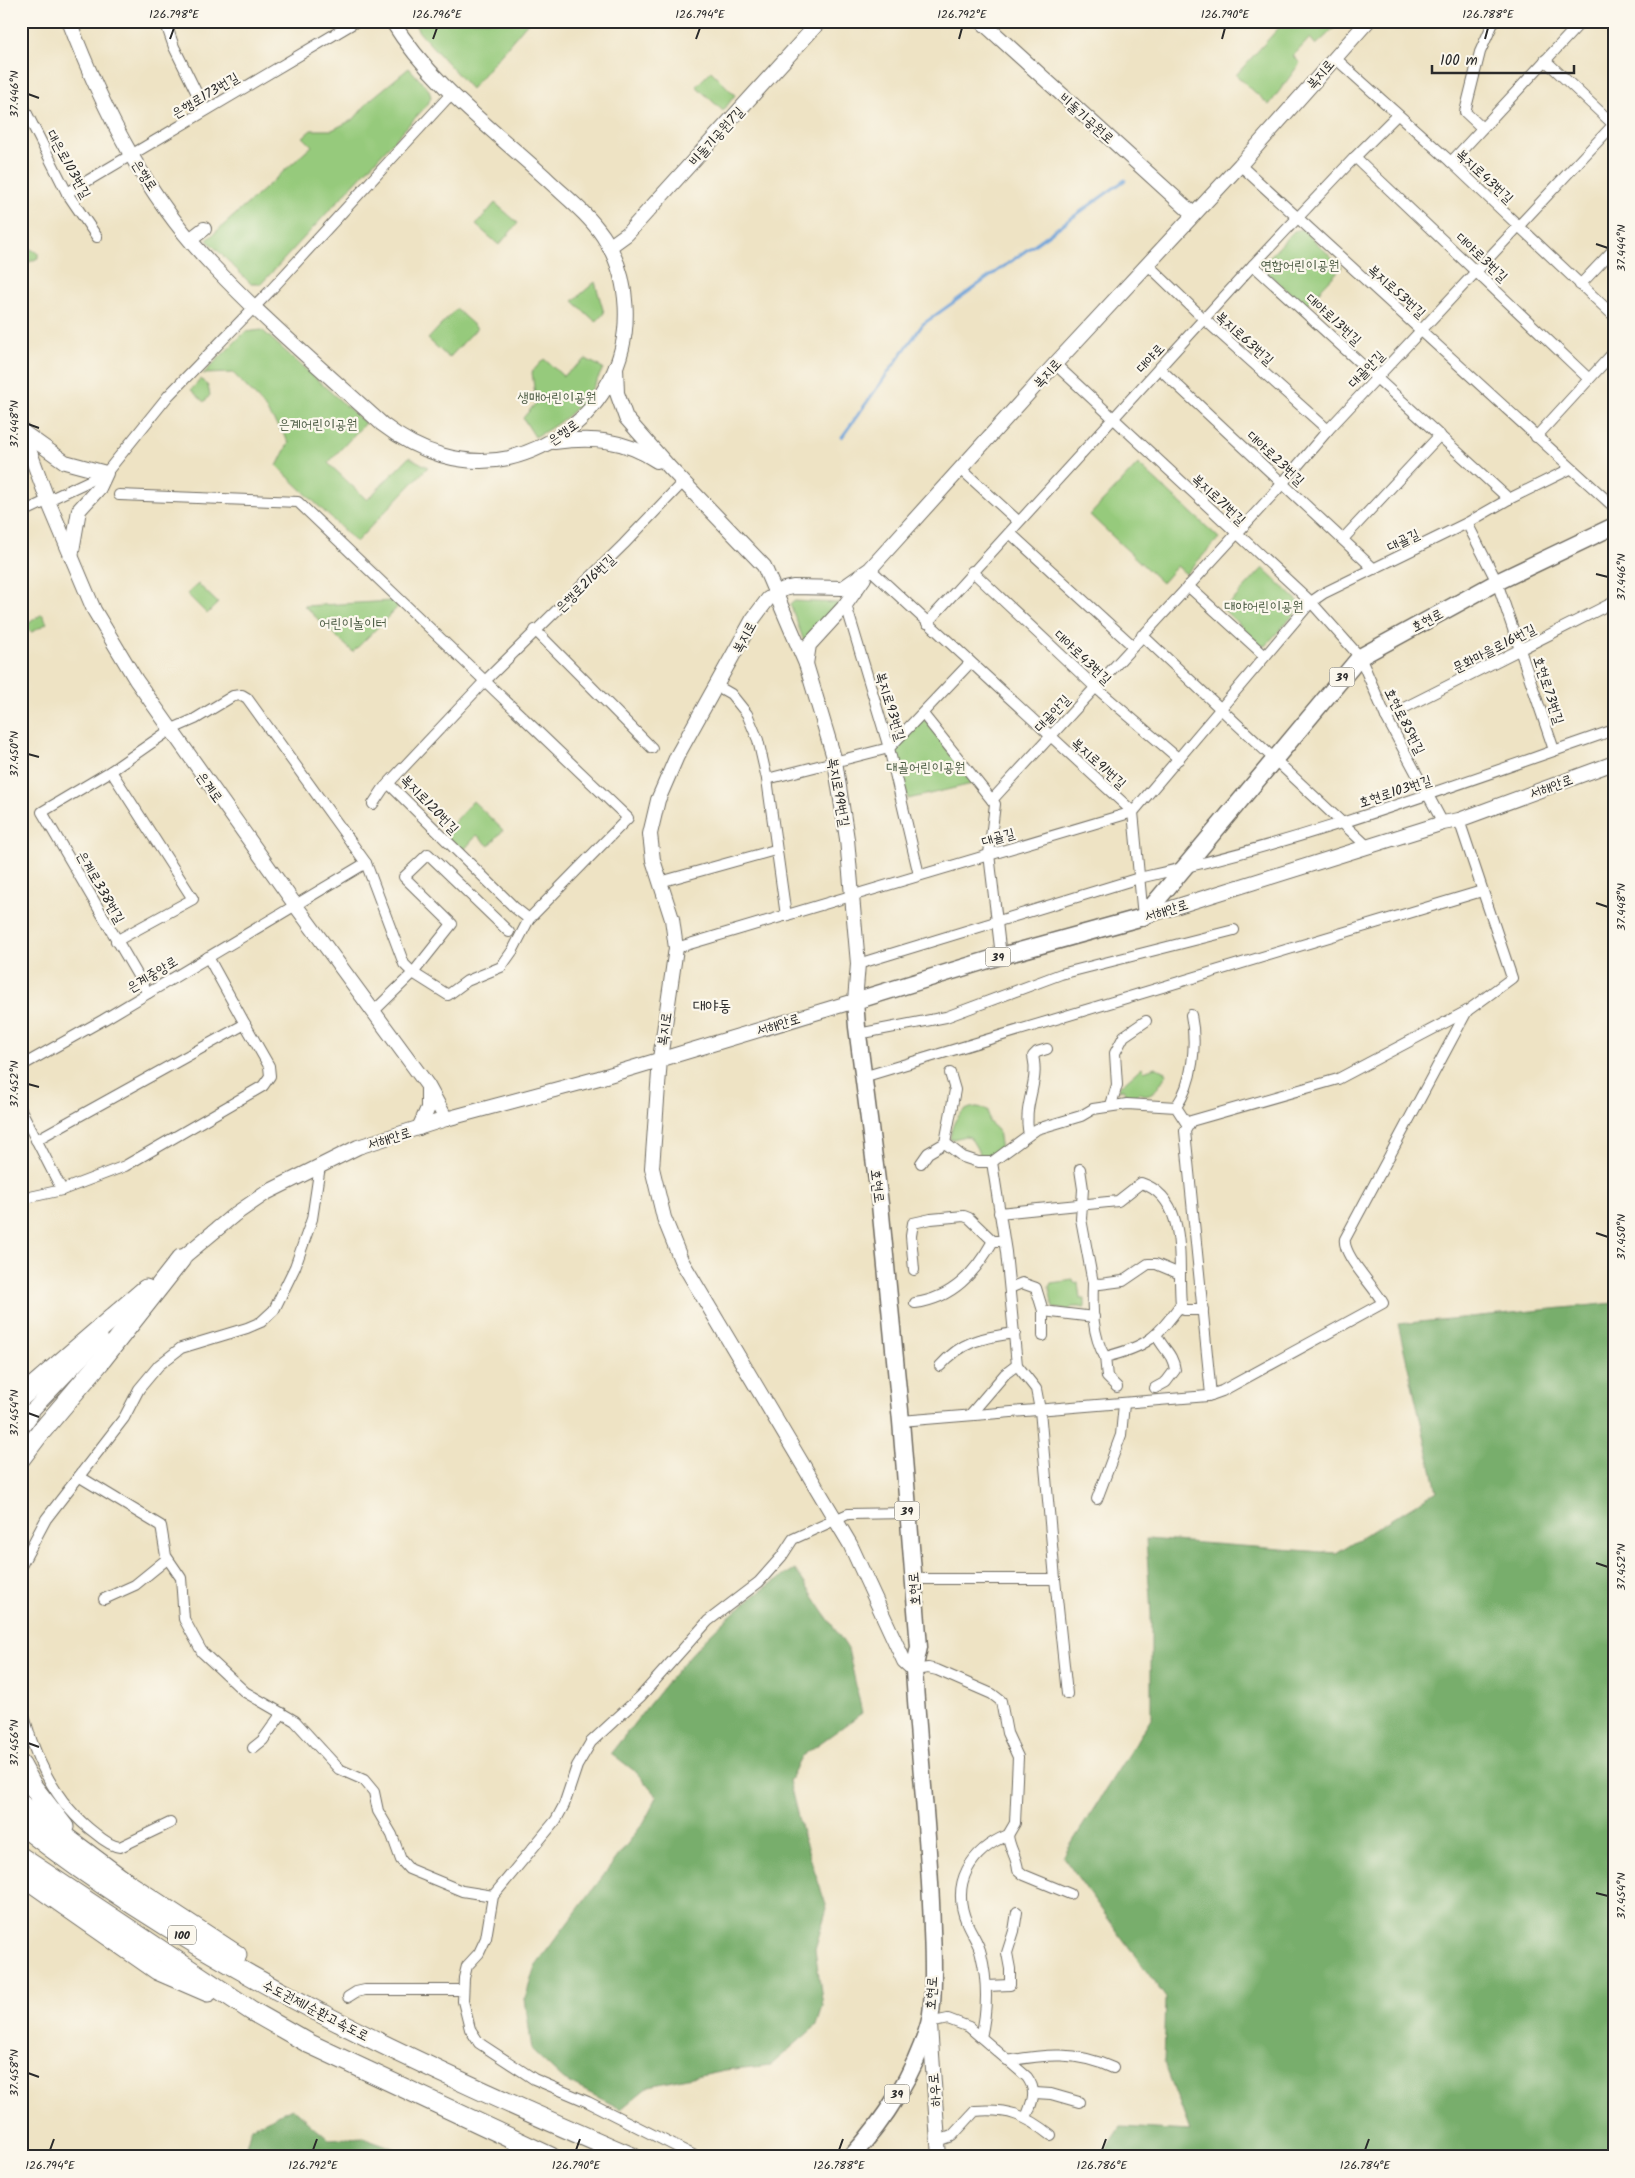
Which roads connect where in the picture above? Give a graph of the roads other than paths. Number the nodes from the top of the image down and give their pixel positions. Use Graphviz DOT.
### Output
graph roads {
  1 [pos="69,21"];
  2 [pos="165,21"];
  3 [pos="357,21"];
  4 [pos="392,21"];
  5 [pos="820,21"];
  6 [pos="981,21"];
  7 [pos="1368,21"];
  8 [pos="1494,21"];
  9 [pos="1577,23"];
  10 [pos="1335,58"];
  11 [pos="1545,60"];
  12 [pos="452,93"];
  13 [pos="21,102"];
  14 [pos="205,110"];
  15 [pos="1397,116"];
  16 [pos="1614,125"];
  17 [pos="1482,128"];
  18 [pos="132,156"];
  19 [pos="1354,157"];
  20 [pos="1451,162"];
  21 [pos="1240,165"];
  22 [pos="67,193"];
  23 [pos="1193,214"];
  24 [pos="1298,218"];
  25 [pos="1518,226"];
  26 [pos="204,229"];
  27 [pos="97,237"];
  28 [pos="191,239"];
  29 [pos="609,247"];
  30 [pos="1614,249"];
  31 [pos="1148,264"];
  32 [pos="1254,265"];
  33 [pos="1477,271"];
  34 [pos="1580,285"];
  35 [pos="255,307"];
  36 [pos="1614,316"];
  37 [pos="1204,319"];
  38 [pos="1421,331"];
  39 [pos="1614,352"];
  40 [pos="1055,364"];
  41 [pos="616,367"];
  42 [pos="1159,368"];
  43 [pos="1378,377"];
  44 [pos="1589,379"];
  45 [pos="1113,418"];
  46 [pos="22,430"];
  47 [pos="1328,430"];
  48 [pos="1440,435"];
  49 [pos="1536,437"];
  50 [pos="548,443"];
  51 [pos="670,468"];
  52 [pos="961,469"];
  53 [pos="1570,469"];
  54 [pos="106,474"];
  55 [pos="683,482"];
  56 [pos="1283,483"];
  57 [pos="119,495"];
  58 [pos="1509,499"];
  59 [pos="48,501"];
  60 [pos="1614,507"];
  61 [pos="21,513"];
  62 [pos="1018,521"];
  63 [pos="1468,523"];
  64 [pos="1614,526"];
  65 [pos="1010,533"];
  66 [pos="1236,534"];
  67 [pos="1343,539"];
  68 [pos="71,558"];
  69 [pos="870,569"];
  70 [pos="1374,569"];
  71 [pos="972,571"];
  72 [pos="1497,582"];
  73 [pos="1188,586"];
  74 [pos="777,593"];
  75 [pos="1311,602"];
  76 [pos="1614,602"];
  77 [pos="846,604"];
  78 [pos="927,623"];
  79 [pos="535,630"];
  80 [pos="1142,635"];
  81 [pos="1133,646"];
  82 [pos="1522,649"];
  83 [pos="1265,656"];
  84 [pos="1360,657"];
  85 [pos="970,662"];
  86 [pos="806,664"];
  87 [pos="484,682"];
  88 [pos="717,686"];
  89 [pos="1095,687"];
  90 [pos="1220,709"];
  91 [pos="923,714"];
  92 [pos="1386,717"];
  93 [pos="170,730"];
  94 [pos="1614,730"];
  95 [pos="1049,736"];
  96 [pos="652,748"];
  97 [pos="889,748"];
  98 [pos="1554,750"];
  99 [pos="1275,758"];
  100 [pos="1179,759"];
  101 [pos="834,762"];
  102 [pos="1614,763"];
  103 [pos="111,770"];
  104 [pos="767,779"];
  105 [pos="388,784"];
  106 [pos="1428,796"];
  107 [pos="992,800"];
  108 [pos="373,804"];
  109 [pos="1133,812"];
  110 [pos="1459,820"];
  111 [pos="1343,822"];
  112 [pos="1443,823"];
  113 [pos="1368,847"];
  114 [pos="775,850"];
  115 [pos="989,854"];
  116 [pos="366,863"];
  117 [pos="1182,869"];
  118 [pos="919,875"];
  119 [pos="1139,878"];
  120 [pos="660,882"];
  121 [pos="1482,891"];
  122 [pos="852,897"];
  123 [pos="296,906"];
  124 [pos="786,916"];
  125 [pos="1143,917"];
  126 [pos="529,919"];
  127 [pos="997,922"];
  128 [pos="1234,930"];
  129 [pos="509,932"];
  130 [pos="116,941"];
  131 [pos="676,948"];
  132 [pos="1001,956"];
  133 [pos="208,957"];
  134 [pos="858,964"];
  135 [pos="413,973"];
  136 [pos="148,993"];
  137 [pos="855,1001"];
  138 [pos="1468,1010"];
  139 [pos="373,1012"];
  140 [pos="1191,1015"];
  141 [pos="1146,1021"];
  142 [pos="245,1024"];
  143 [pos="858,1034"];
  144 [pos="1047,1049"];
  145 [pos="660,1059"];
  146 [pos="21,1066"];
  147 [pos="950,1073"];
  148 [pos="863,1077"];
  149 [pos="428,1086"];
  150 [pos="1111,1104"];
  151 [pos="1176,1107"];
  152 [pos="21,1110"];
  153 [pos="446,1119"];
  154 [pos="1188,1124"];
  155 [pos="419,1128"];
  156 [pos="1029,1134"];
  157 [pos="36,1140"];
  158 [pos="945,1143"];
  159 [pos="992,1162"];
  160 [pos="921,1163"];
  161 [pos="320,1166"];
  162 [pos="1080,1169"];
  163 [pos="62,1190"];
  164 [pos="21,1199"];
  165 [pos="1080,1206"];
  166 [pos="999,1213"];
  167 [pos="993,1241"];
  168 [pos="1004,1241"];
  169 [pos="181,1259"];
  170 [pos="914,1270"];
  171 [pos="1180,1274"];
  172 [pos="1093,1283"];
  173 [pos="1010,1288"];
  174 [pos="915,1303"];
  175 [pos="1181,1304"];
  176 [pos="1203,1310"];
  177 [pos="1043,1311"];
  178 [pos="1094,1317"];
  179 [pos="1014,1333"];
  180 [pos="1043,1336"];
  181 [pos="1157,1336"];
  182 [pos="1105,1356"];
  183 [pos="1017,1365"];
  184 [pos="940,1366"];
  185 [pos="53,1371"];
  186 [pos="1117,1388"];
  187 [pos="1155,1388"];
  188 [pos="21,1392"];
  189 [pos="1211,1395"];
  190 [pos="21,1397"];
  191 [pos="1124,1404"];
  192 [pos="1040,1410"];
  193 [pos="970,1415"];
  194 [pos="24,1421"];
  195 [pos="901,1421"];
  196 [pos="21,1458"];
  197 [pos="80,1477"];
  198 [pos="1097,1499"];
  199 [pos="907,1514"];
  200 [pos="836,1520"];
  201 [pos="167,1559"];
  202 [pos="21,1566"];
  203 [pos="1055,1579"];
  204 [pos="914,1580"];
  205 [pos="104,1599"];
  206 [pos="914,1670"];
  207 [pos="1067,1694"];
  208 [pos="21,1702"];
  209 [pos="282,1713"];
  210 [pos="253,1748"];
  211 [pos="21,1765"];
  212 [pos="21,1804"];
  213 [pos="170,1823"];
  214 [pos="21,1825"];
  215 [pos="1008,1835"];
  216 [pos="21,1857"];
  217 [pos="21,1875"];
  218 [pos="21,1881"];
  219 [pos="127,1883"];
  220 [pos="1070,1894"];
  221 [pos="493,1896"];
  222 [pos="58,1899"];
  223 [pos="1016,1912"];
  224 [pos="987,1986"];
  225 [pos="463,1990"];
  226 [pos="348,1997"];
  227 [pos="252,2011"];
  228 [pos="929,2023"];
  229 [pos="353,2030"];
  230 [pos="981,2037"];
  231 [pos="1007,2061"];
  232 [pos="1113,2068"];
  233 [pos="1035,2093"];
  234 [pos="1080,2102"];
  235 [pos="1026,2118"];
  236 [pos="1051,2135"];
  237 [pos="938,2141"];
  238 [pos="550,2157"];
  239 [pos="632,2157"];
  240 [pos="697,2157"];
  241 [pos="851,2157"];
  242 [pos="939,2157"];
  1 -- 18 [label="street, 은행로"];
  2 -- 14 [label="street"];
  3 -- 14 [label="street, 은행로173번길"];
  4 -- 12 [label="street, 은행로"];
  5 -- 29 [label="street, 비둘기공원7길"];
  6 -- 23 [label="street, 비둘기공원로"];
  7 -- 10 [label="street, 복지로"];
  8 -- 17 [label="street"];
  9 -- 11 [label="street"];
  10 -- 15 [label="street, 복지로43번길"];
  10 -- 21 [label="street, 복지로"];
  11 -- 16 [label="street"];
  11 -- 17 [label="street"];
  12 -- 29 [label="street, 은행로"];
  12 -- 35 [label="street"];
  13 -- 22 [label="street, 대은로103번길"];
  14 -- 18 [label="street, 은행로173번길"];
  15 -- 19 [label="street, 대야로"];
  15 -- 20 [label="street, 복지로43번길"];
  16 -- 25 [label="street, 대골안길"];
  17 -- 20 [label="street"];
  18 -- 22 [label="street, 은행로173번길"];
  18 -- 28 [label="street, 은행로"];
  19 -- 24 [label="street, 대야로"];
  19 -- 33 [label="street, 대야로3번길"];
  20 -- 25 [label="street, 복지로43번길"];
  21 -- 23 [label="street, 복지로"];
  21 -- 24 [label="street, 복지로53번길"];
  22 -- 27 [label="street, 대은로103번길"];
  23 -- 31 [label="street, 복지로"];
  24 -- 32 [label="street, 대야로"];
  24 -- 38 [label="street, 복지로53번길"];
  25 -- 33 [label="street, 대골안길"];
  25 -- 34 [label="street, 복지로43번길"];
  26 -- 28 [label="street"];
  28 -- 35 [label="street, 은행로"];
  29 -- 41 [label="street, 은행로"];
  30 -- 34 [label="street"];
  31 -- 37 [label="street, 복지로63번길"];
  31 -- 40 [label="street, 복지로"];
  32 -- 37 [label="street, 대야로"];
  32 -- 43 [label="street, 대야로13번길"];
  33 -- 38 [label="street, 대골안길"];
  33 -- 44 [label="street, 대야로3번길"];
  34 -- 36 [label="street, 복지로43번길"];
  35 -- 50 [label="street, 은행로"];
  35 -- 54 [label="street"];
  37 -- 42 [label="street, 대야로"];
  37 -- 47 [label="street, 복지로63번길"];
  38 -- 43 [label="street, 대골안길"];
  38 -- 49 [label="street, 복지로53번길"];
  39 -- 44 [label="street"];
  40 -- 45 [label="street, 복지로71번길"];
  40 -- 52 [label="street, 복지로"];
  41 -- 50 [label="street, 은행로"];
  41 -- 51 [label="street"];
  42 -- 45 [label="street, 대야로"];
  42 -- 56 [label="street, 대야로23번길"];
  43 -- 47 [label="street, 대골안길"];
  43 -- 48 [label="street, 대야로13번길"];
  44 -- 49 [label="street"];
  45 -- 62 [label="street, 대야로"];
  45 -- 66 [label="street, 복지로71번길"];
  46 -- 54 [label="street"];
  46 -- 59 [label="street, 은계로"];
  47 -- 56 [label="street, 대골안길"];
  48 -- 58 [label="street, 대야로13번길"];
  48 -- 67 [label="street"];
  49 -- 53 [label="street, 복지로53번길"];
  50 -- 51 [label="street"];
  51 -- 55 [label="street"];
  52 -- 62 [label="street"];
  52 -- 69 [label="street, 복지로"];
  53 -- 58 [label="street, 대골길"];
  53 -- 60 [label="street, 복지로53번길"];
  54 -- 59 [label="street"];
  54 -- 68 [label="street"];
  55 -- 74 [label="street"];
  55 -- 79 [label="street, 은행로216번길"];
  56 -- 66 [label="street, 대골안길"];
  56 -- 67 [label="street, 대야로23번길"];
  57 -- 87 [label="street"];
  58 -- 63 [label="street, 대골길"];
  59 -- 61 [label="street"];
  59 -- 68 [label="street, 은계로"];
  62 -- 65 [label="street, 대야로"];
  63 -- 70 [label="street, 대골길"];
  63 -- 72 [label="street, 호현로73번길"];
  64 -- 72 [label="main road, 호현로 / 39"];
  65 -- 71 [label="street, 대야로"];
  65 -- 81 [label="street"];
  66 -- 73 [label="street, 대골안길"];
  66 -- 75 [label="street, 복지로71번길"];
  67 -- 70 [label="street, 대야로23번길"];
  68 -- 93 [label="street, 은계로"];
  69 -- 74 [label="street, 복지로"];
  69 -- 77 [label="street"];
  69 -- 78 [label="street, 복지로91번길"];
  70 -- 75 [label="street, 대골길"];
  71 -- 78 [label="street, 대야로"];
  71 -- 89 [label="street, 대야로43번길"];
  72 -- 82 [label="street, 호현로73번길"];
  72 -- 84 [label="main road, 호현로 / 39"];
  73 -- 80 [label="street, 대골안길"];
  73 -- 83 [label="street"];
  74 -- 86 [label="street, 복지로99번길"];
  74 -- 88 [label="street, 복지로"];
  75 -- 83 [label="street, 대골길"];
  75 -- 84 [label="street, 복지로71번길"];
  76 -- 82 [label="street, 문화마을로16번길"];
  77 -- 86 [label="street"];
  77 -- 97 [label="street, 복지로93번길"];
  78 -- 85 [label="street, 복지로91번길"];
  79 -- 87 [label="street, 은행로216번길"];
  79 -- 96 [label="street"];
  80 -- 81 [label="street, 대골안길"];
  80 -- 90 [label="street"];
  81 -- 89 [label="street, 대골안길"];
  82 -- 92 [label="street, 문화마을로16번길"];
  82 -- 98 [label="street, 호현로73번길"];
  83 -- 90 [label="street, 대골길"];
  84 -- 92 [label="street, 호현로85번길"];
  84 -- 99 [label="main road, 호현로 / 39"];
  85 -- 91 [label="street"];
  85 -- 95 [label="street, 복지로91번길"];
  86 -- 101 [label="street, 복지로99번길"];
  87 -- 105 [label="street, 복지로120번길"];
  87 -- 126 [label="street"];
  88 -- 104 [label="street"];
  88 -- 120 [label="street, 복지로"];
  89 -- 95 [label="street, 대골안길"];
  89 -- 100 [label="street, 대야로43번길"];
  90 -- 99 [label="street"];
  90 -- 100 [label="street, 대골길"];
  91 -- 97 [label="street"];
  91 -- 107 [label="street"];
  92 -- 106 [label="street, 호현로85번길"];
  93 -- 103 [label="street, 은계로338번길"];
  93 -- 116 [label="street, 은계로338번길"];
  93 -- 123 [label="street, 은계로"];
  94 -- 98 [label="street, 호현로103번길"];
  95 -- 107 [label="street, 대골안길"];
  95 -- 109 [label="street, 복지로91번길"];
  97 -- 101 [label="street"];
  97 -- 118 [label="street, 복지로93번길"];
  98 -- 106 [label="street, 호현로103번길"];
  99 -- 111 [label="street"];
  99 -- 117 [label="main road, 호현로 / 39"];
  100 -- 109 [label="street, 대골길"];
  101 -- 104 [label="street"];
  101 -- 122 [label="street, 복지로99번길"];
  102 -- 110 [label="street, 서해안로"];
  103 -- 130 [label="street, 은계로338번길"];
  103 -- 130 [label="street, 은계로338번길"];
  104 -- 114 [label="street"];
  105 -- 108 [label="street"];
  105 -- 126 [label="street, 복지로120번길"];
  106 -- 111 [label="street, 호현로103번길"];
  106 -- 112 [label="street, 호현로85번길"];
  107 -- 115 [label="street"];
  109 -- 115 [label="street, 대골길"];
  109 -- 119 [label="street"];
  110 -- 112 [label="street, 서해안로"];
  110 -- 121 [label="street"];
  111 -- 113 [label="street"];
  111 -- 117 [label="street, 호현로103번길"];
  112 -- 113 [label="street, 서해안로"];
  113 -- 125 [label="street, 서해안로"];
  114 -- 120 [label="street"];
  114 -- 124 [label="street"];
  115 -- 118 [label="street, 대골길"];
  115 -- 127 [label="street"];
  116 -- 123 [label="street, 은계중앙로"];
  116 -- 135 [label="street"];
  117 -- 119 [label="street, 호현로103번길"];
  117 -- 125 [label="main road, 호현로 / 39"];
  118 -- 122 [label="street, 대골길"];
  119 -- 125 [label="street"];
  119 -- 127 [label="street, 호현로103번길"];
  120 -- 131 [label="street, 복지로"];
  121 -- 138 [label="street"];
  121 -- 148 [label="street"];
  122 -- 124 [label="street, 대골길"];
  122 -- 134 [label="street, 복지로99번길"];
  123 -- 133 [label="street, 은계중앙로"];
  123 -- 139 [label="street, 은계로"];
  124 -- 131 [label="street, 대골길"];
  125 -- 132 [label="main road, 서해안로 / 39"];
  126 -- 135 [label="street"];
  127 -- 132 [label="street"];
  127 -- 134 [label="street, 호현로103번길"];
  128 -- 143 [label="street"];
  129 -- 135 [label="street"];
  130 -- 136 [label="street"];
  131 -- 145 [label="street, 복지로"];
  132 -- 137 [label="main road, 서해안로 / 39"];
  133 -- 136 [label="street, 은계중앙로"];
  133 -- 142 [label="street"];
  134 -- 137 [label="street, 복지로99번길"];
  135 -- 139 [label="street"];
  136 -- 146 [label="street, 은계중앙로"];
  137 -- 143 [label="main road, 호현로 / 39"];
  137 -- 145 [label="street, 서해안로"];
  138 -- 154 [label="street"];
  138 -- 189 [label="street"];
  139 -- 149 [label="street, 은계로"];
  140 -- 151 [label="street"];
  141 -- 150 [label="street"];
  142 -- 157 [label="street"];
  142 -- 163 [label="street"];
  143 -- 148 [label="main road, 호현로 / 39"];
  144 -- 156 [label="street"];
  145 -- 153 [label="street, 서해안로"];
  145 -- 200 [label="street, 복지로"];
  147 -- 158 [label="street"];
  148 -- 195 [label="main road, 호현로 / 39"];
  149 -- 153 [label="street, 은계로"];
  149 -- 155 [label="street"];
  150 -- 151 [label="street"];
  150 -- 156 [label="street"];
  151 -- 154 [label="street"];
  152 -- 157 [label="street"];
  153 -- 155 [label="street, 서해안로"];
  154 -- 176 [label="street"];
  155 -- 161 [label="street, 서해안로"];
  156 -- 159 [label="street"];
  157 -- 163 [label="street"];
  158 -- 159 [label="street"];
  158 -- 160 [label="street"];
  159 -- 166 [label="street"];
  161 -- 169 [label="street, 서해안로"];
  161 -- 197 [label="street"];
  162 -- 165 [label="street"];
  163 -- 164 [label="street"];
  165 -- 166 [label="street"];
  165 -- 171 [label="street"];
  165 -- 172 [label="street"];
  166 -- 168 [label="street"];
  167 -- 168 [label="street"];
  167 -- 170 [label="street"];
  167 -- 174 [label="street"];
  168 -- 173 [label="street"];
  169 -- 185 [label="highway"];
  169 -- 194 [label="street, 서해안로"];
  169 -- 196 [label="highway"];
  171 -- 172 [label="street"];
  171 -- 175 [label="street"];
  172 -- 178 [label="street"];
  173 -- 177 [label="street"];
  173 -- 179 [label="street"];
  175 -- 176 [label="street"];
  175 -- 181 [label="street"];
  176 -- 189 [label="street"];
  177 -- 178 [label="street"];
  177 -- 180 [label="street"];
  178 -- 182 [label="street"];
  179 -- 183 [label="street"];
  179 -- 184 [label="street"];
  181 -- 182 [label="street"];
  181 -- 187 [label="street"];
  182 -- 186 [label="street"];
  183 -- 192 [label="street"];
  183 -- 193 [label="street"];
  185 -- 188 [label="highway"];
  185 -- 190 [label="highway"];
  189 -- 191 [label="street"];
  191 -- 192 [label="street"];
  191 -- 198 [label="street"];
  192 -- 193 [label="street"];
  192 -- 203 [label="street"];
  193 -- 195 [label="street"];
  195 -- 199 [label="main road, 호현로 / 39"];
  197 -- 201 [label="street"];
  197 -- 202 [label="street"];
  199 -- 200 [label="street"];
  199 -- 204 [label="main road, 호현로 / 39"];
  200 -- 206 [label="street, 복지로"];
  200 -- 221 [label="street"];
  201 -- 205 [label="street"];
  201 -- 209 [label="street"];
  203 -- 204 [label="street"];
  203 -- 207 [label="street"];
  204 -- 206 [label="main road, 호현로 / 39"];
  206 -- 215 [label="street"];
  206 -- 228 [label="main road, 호현로 / 39"];
  208 -- 213 [label="street"];
  209 -- 210 [label="street"];
  209 -- 221 [label="street"];
  211 -- 219 [label="highway"];
  212 -- 219 [label="highway"];
  214 -- 229 [label="highway, 수도권제1순환고속도로 / 100"];
  215 -- 220 [label="street"];
  215 -- 224 [label="street"];
  216 -- 227 [label="highway, 100"];
  217 -- 222 [label="highway"];
  218 -- 222 [label="highway"];
  219 -- 229 [label="highway"];
  221 -- 225 [label="street"];
  222 -- 227 [label="highway"];
  223 -- 224 [label="street"];
  224 -- 230 [label="street"];
  225 -- 226 [label="street"];
  225 -- 240 [label="street"];
  227 -- 238 [label="highway, 100"];
  228 -- 230 [label="street"];
  228 -- 237 [label="street, 하우로"];
  228 -- 241 [label="main road, 호현로 / 39"];
  229 -- 239 [label="highway, 수도권제1순환고속도로 / 100"];
  230 -- 231 [label="street"];
  231 -- 232 [label="street"];
  231 -- 233 [label="street"];
  233 -- 234 [label="street"];
  233 -- 235 [label="street"];
  235 -- 236 [label="street"];
  235 -- 237 [label="street"];
  237 -- 242 [label="street, 하우로"];
}
